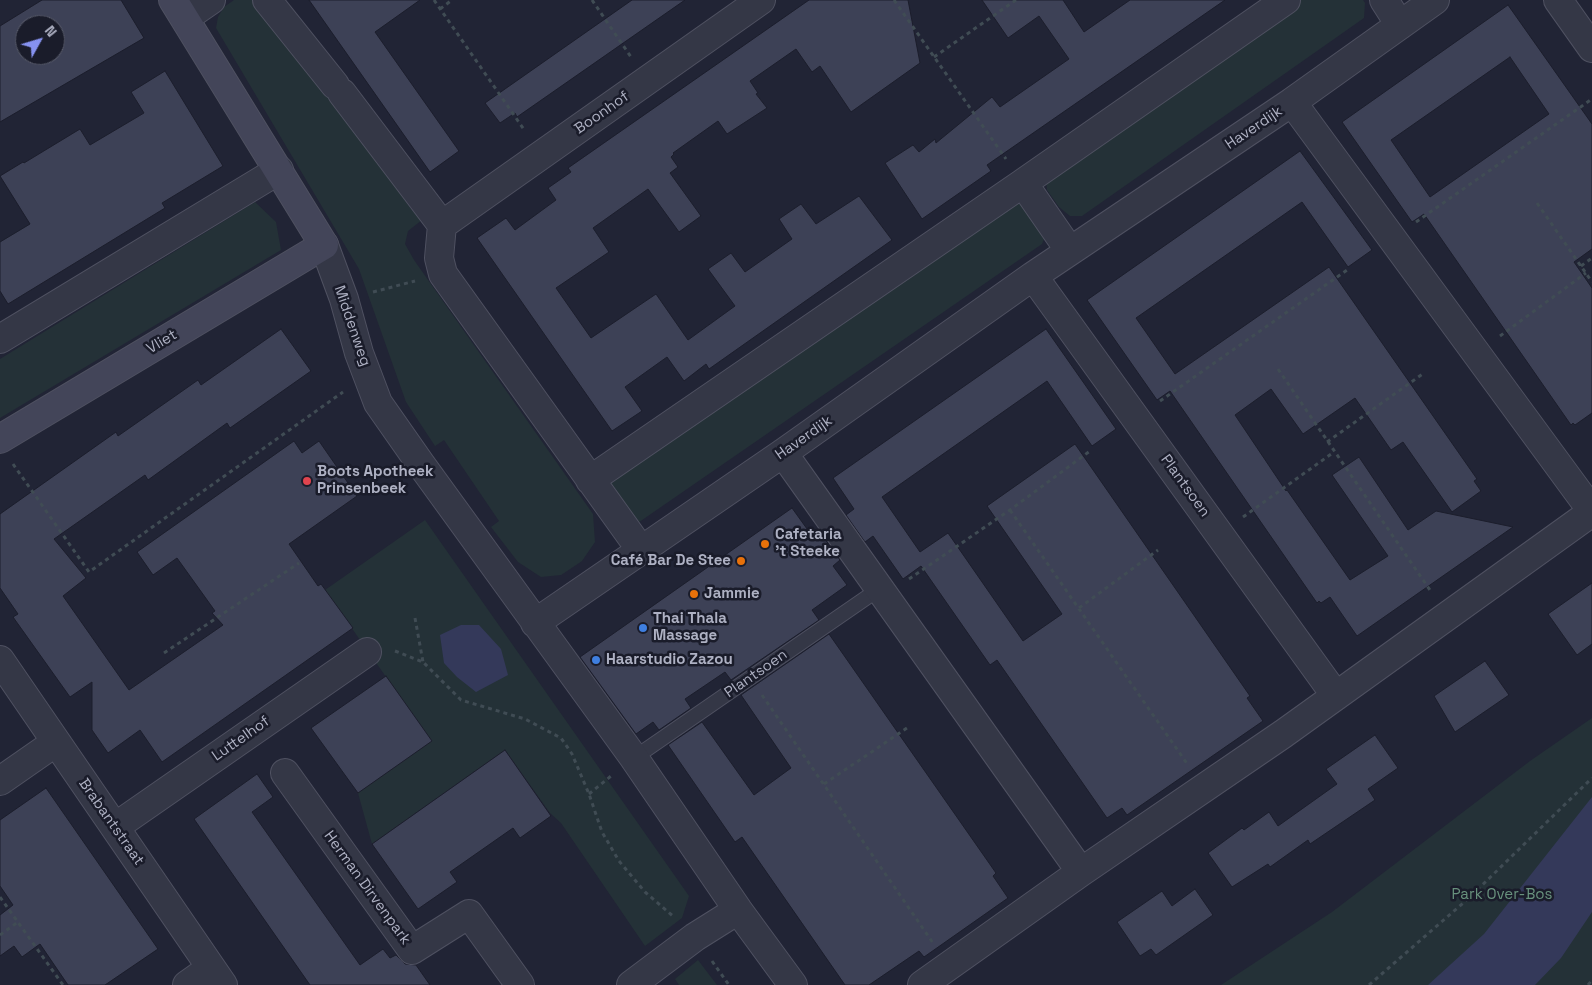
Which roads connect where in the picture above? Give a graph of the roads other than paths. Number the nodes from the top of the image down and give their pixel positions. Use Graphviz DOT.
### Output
graph roads {
  1 [pos="211,0"];
  2 [pos="267,0"];
  3 [pos="761,0"];
  4 [pos="1286,0"];
  5 [pos="1384,0"];
  6 [pos="1435,0"];
  7 [pos="1558,0"];
  8 [pos="179,9"];
  9 [pos="1400,24"];
  10 [pos="1592,48"];
  11 [pos="1292,102"];
  12 [pos="279,170"];
  13 [pos="1023,182"];
  14 [pos="442,225"];
  15 [pos="324,245"];
  16 [pos="1070,251"];
  17 [pos="1033,276"];
  18 [pos="0,339"];
  19 [pos="5,450"];
  20 [pos="784,453"];
  21 [pos="590,480"];
  22 [pos="1592,512"];
  23 [pos="641,550"];
  24 [pos="881,593"];
  25 [pos="536,623"];
  26 [pos="377,650"];
  27 [pos="0,660"];
  28 [pos="1336,696"];
  29 [pos="56,742"];
  30 [pos="634,758"];
  31 [pos="285,773"];
  32 [pos="0,781"];
  33 [pos="115,828"];
  34 [pos="1081,872"];
  35 [pos="738,910"];
  36 [pos="217,976"];
  37 [pos="646,981"];
  38 [pos="186,985"];
  39 [pos="520,985"];
  40 [pos="793,985"];
  41 [pos="922,985"];
  1 -- 8 [label="street, Middenweg"];
  2 -- 14 [label="street"];
  3 -- 14 [label="street, Boonhof"];
  4 -- 13 [label="street"];
  5 -- 9 [label="street"];
  6 -- 9 [label="street, Haverdijk"];
  7 -- 10 [label="street"];
  8 -- 12 [label="street, Middenweg"];
  9 -- 11 [label="street, Haverdijk"];
  11 -- 16 [label="street, Haverdijk"];
  11 -- 22 [label="street"];
  12 -- 15 [label="street, Middenweg"];
  12 -- 18 [label="street"];
  13 -- 16 [label="street"];
  13 -- 21 [label="street"];
  14 -- 21 [label="street"];
  15 -- 19 [label="street, Vliet"];
  15 -- 25 [label="street, Middenweg"];
  16 -- 17 [label="street, Haverdijk"];
  17 -- 20 [label="street, Haverdijk"];
  17 -- 28 [label="street, Plantsoen"];
  20 -- 23 [label="street, Haverdijk"];
  20 -- 24 [label="street"];
  21 -- 23 [label="street"];
  22 -- 28 [label="street"];
  23 -- 25 [label="street, Haverdijk"];
  24 -- 30 [label="lane, Plantsoen"];
  24 -- 34 [label="street"];
  25 -- 30 [label="street"];
  26 -- 33 [label="street, Luttelhof"];
  27 -- 29 [label="street, Brabantstraat"];
  28 -- 34 [label="street"];
  29 -- 32 [label="street"];
  29 -- 33 [label="street, Brabantstraat"];
  30 -- 35 [label="street"];
  31 -- 39 [label="street, Herman Dirvenpark"];
  33 -- 36 [label="street, Brabantstraat"];
  34 -- 41 [label="street"];
  35 -- 37 [label="street"];
  35 -- 40 [label="street"];
  36 -- 38 [label="street"];
}
